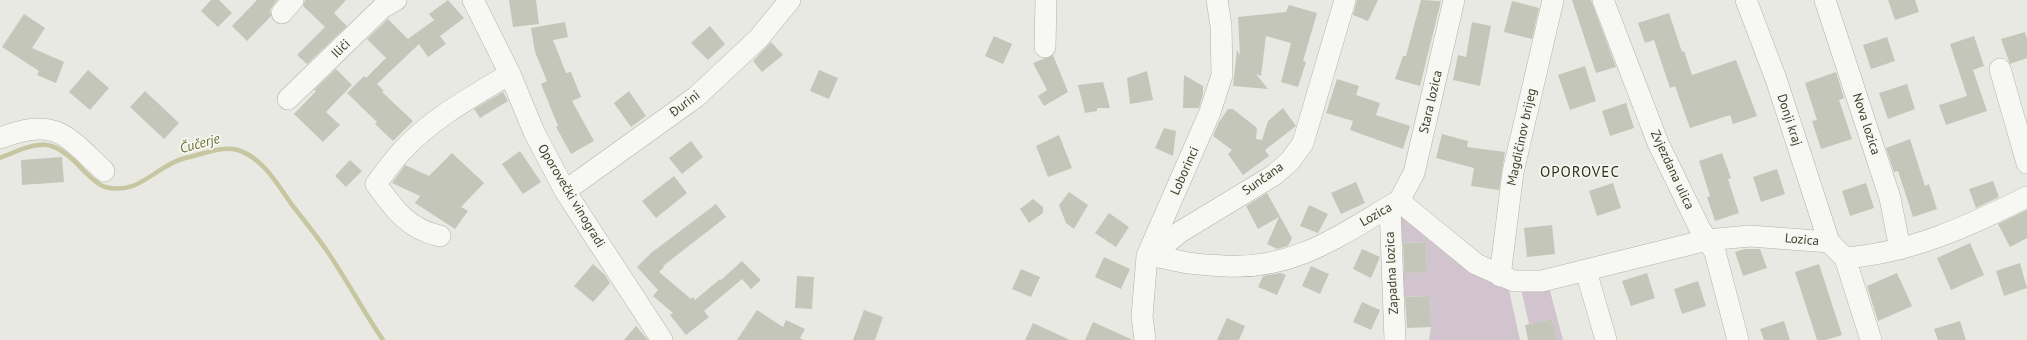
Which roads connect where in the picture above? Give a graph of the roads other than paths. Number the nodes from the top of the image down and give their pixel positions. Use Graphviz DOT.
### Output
graph roads {
  1 [pos="396,0"];
  2 [pos="473,0"];
  3 [pos="790,0"];
  4 [pos="1046,0"];
  5 [pos="1217,0"];
  6 [pos="1346,0"];
  7 [pos="1454,0"];
  8 [pos="1553,0"];
  9 [pos="1603,0"];
  10 [pos="1746,0"];
  11 [pos="1825,0"];
  12 [pos="1045,47"];
  13 [pos="2000,69"];
  14 [pos="510,74"];
  15 [pos="288,99"];
  16 [pos="0,138"];
  17 [pos="2027,163"];
  18 [pos="104,171"];
  19 [pos="565,191"];
  20 [pos="2027,197"];
  21 [pos="1394,204"];
  22 [pos="440,236"];
  23 [pos="1707,240"];
  24 [pos="1829,242"];
  25 [pos="1900,249"];
  26 [pos="1153,256"];
  27 [pos="1845,258"];
  28 [pos="1586,271"];
  29 [pos="1500,276"];
  30 [pos="662,340"];
  31 [pos="1145,340"];
  32 [pos="1395,340"];
  33 [pos="1606,340"];
  34 [pos="1738,340"];
  35 [pos="1871,340"];
  1 -- 15 [label="street, Ilići"];
  2 -- 14 [label="street, Oporovečki vinogradi"];
  3 -- 19 [label="street, Đurini"];
  4 -- 12 [label="street"];
  5 -- 26 [label="street, Loborinci"];
  6 -- 26 [label="street, Sunčana"];
  7 -- 21 [label="street, Stara lozica"];
  8 -- 29 [label="street, Magdičinov brijeg"];
  9 -- 23 [label="street, Zvjezdana ulica"];
  10 -- 24 [label="street, Donji kraj"];
  11 -- 25 [label="street, Nova lozica"];
  13 -- 17 [label="street"];
  14 -- 19 [label="street, Oporovečki vinogradi"];
  14 -- 22 [label="street"];
  16 -- 18 [label="street"];
  19 -- 30 [label="street, Oporovečki vinogradi"];
  20 -- 25 [label="street"];
  21 -- 26 [label="street, Lozica"];
  21 -- 29 [label="street, Lozica"];
  21 -- 32 [label="street, Zapadna lozica"];
  23 -- 24 [label="street, Lozica"];
  23 -- 28 [label="street, Lozica"];
  23 -- 34 [label="street, Zvjezdana ulica"];
  24 -- 27 [label="street, Lozica"];
  25 -- 27 [label="street"];
  26 -- 31 [label="street, Loborinci"];
  27 -- 35 [label="street"];
  28 -- 29 [label="street, Lozica"];
  28 -- 33 [label="street"];
}
